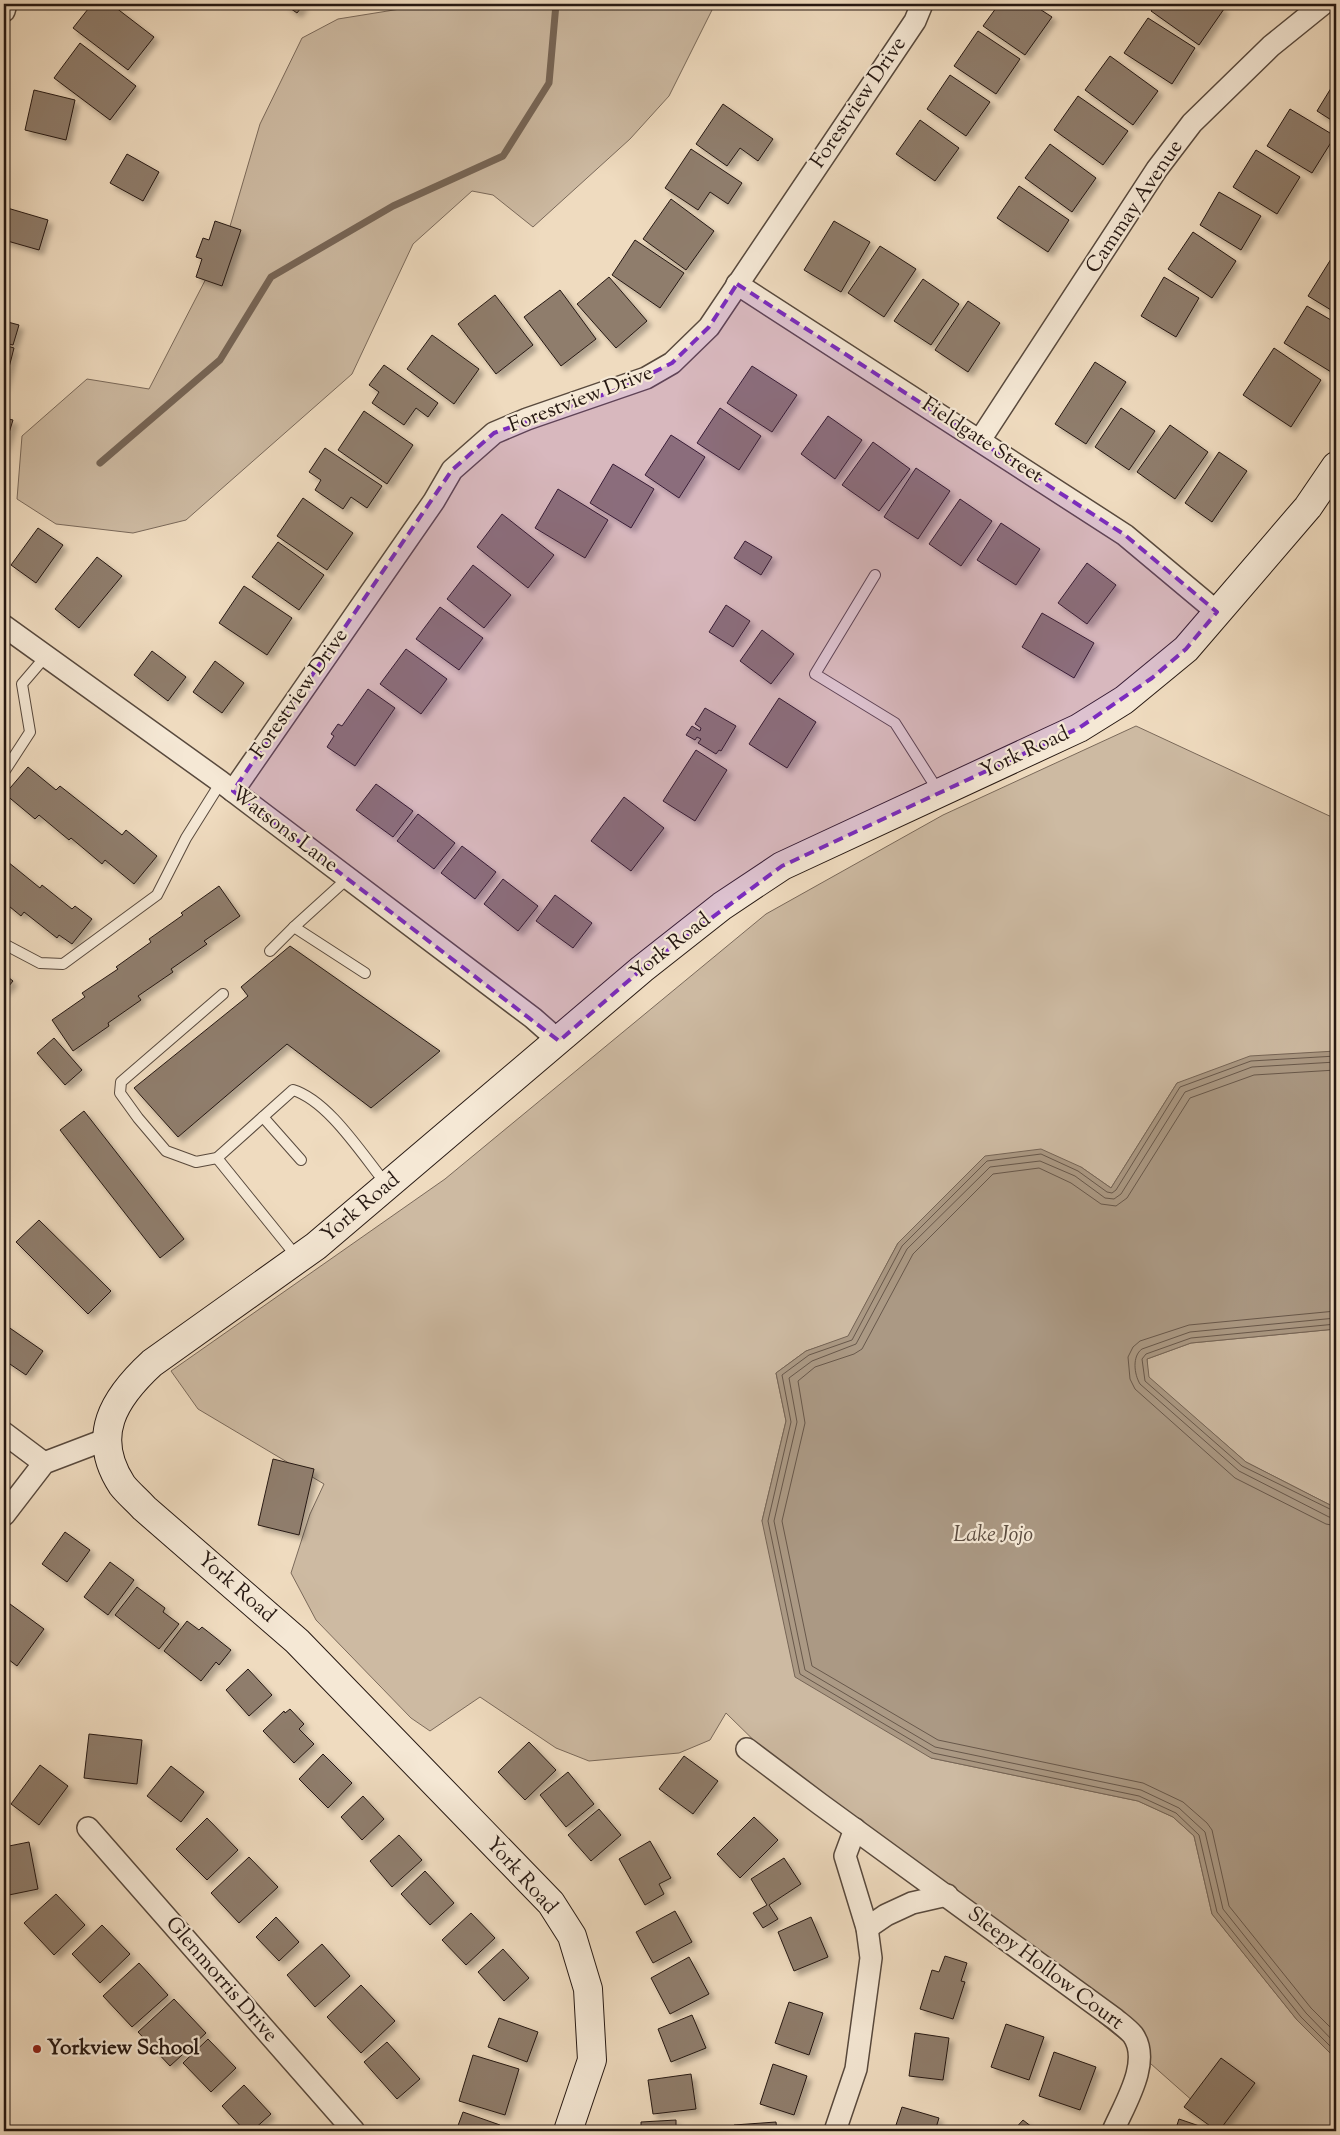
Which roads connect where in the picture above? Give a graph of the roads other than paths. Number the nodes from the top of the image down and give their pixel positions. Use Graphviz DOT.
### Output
graph roads {
  1 [pos="6,4"];
  2 [pos="922,4"];
  3 [pos="1323,4"];
  4 [pos="4,12"];
  5 [pos="737,284"];
  6 [pos="980,440"];
  7 [pos="1336,466"];
  8 [pos="875,574"];
  9 [pos="1217,612"];
  10 [pos="4,626"];
  11 [pos="46,656"];
  12 [pos="4,772"];
  13 [pos="227,787"];
  14 [pos="940,793"];
  15 [pos="348,878"];
  16 [pos="294,927"];
  17 [pos="4,944"];
  18 [pos="270,951"];
  19 [pos="365,973"];
  20 [pos="223,994"];
  21 [pos="558,1041"];
  22 [pos="263,1117"];
  23 [pos="217,1158"];
  24 [pos="301,1160"];
  25 [pos="387,1186"];
  26 [pos="298,1258"];
  27 [pos="4,1433"];
  28 [pos="107,1440"];
  29 [pos="44,1463"];
  30 [pos="4,1516"];
  31 [pos="747,1749"];
  32 [pos="88,1828"];
  33 [pos="855,1829"];
  34 [pos="947,1896"];
  35 [pos="867,1928"];
  36 [pos="354,2131"];
  37 [pos="568,2131"];
  38 [pos="835,2131"];
  39 [pos="1113,2131"];
  1 -- 4 [label="street"];
  2 -- 5 [label="street, Forestview Drive"];
  3 -- 6 [label="street, Cammay Avenue"];
  5 -- 6 [label="street, Fieldgate Street"];
  5 -- 13 [label="street, Forestview Drive"];
  6 -- 9 [label="street, Fieldgate Street"];
  7 -- 9 [label="street, York Road"];
  8 -- 14 [label="lane"];
  9 -- 14 [label="street, York Road"];
  10 -- 11 [label="street, Watsons Lane"];
  11 -- 12 [label="lane"];
  11 -- 13 [label="street, Watsons Lane"];
  13 -- 15 [label="street, Watsons Lane"];
  13 -- 17 [label="lane"];
  14 -- 21 [label="street, York Road"];
  15 -- 16 [label="lane"];
  15 -- 21 [label="street, Watsons Lane"];
  16 -- 18 [label="lane"];
  16 -- 19 [label="lane"];
  20 -- 23 [label="lane"];
  21 -- 25 [label="street, York Road"];
  22 -- 23 [label="lane"];
  22 -- 24 [label="lane"];
  22 -- 25 [label="lane"];
  23 -- 26 [label="lane"];
  25 -- 26 [label="street, York Road"];
  26 -- 28 [label="street, York Road"];
  27 -- 29 [label="street"];
  28 -- 29 [label="street"];
  28 -- 37 [label="street, York Road"];
  29 -- 30 [label="street"];
  31 -- 33 [label="street, Sleepy Hollow Court"];
  32 -- 36 [label="street, Glenmorris Drive"];
  33 -- 34 [label="street, Sleepy Hollow Court"];
  33 -- 35 [label="street"];
  34 -- 35 [label="street, Sleepy Hollow Court"];
  34 -- 39 [label="street, Sleepy Hollow Court"];
  35 -- 38 [label="street"];
}
